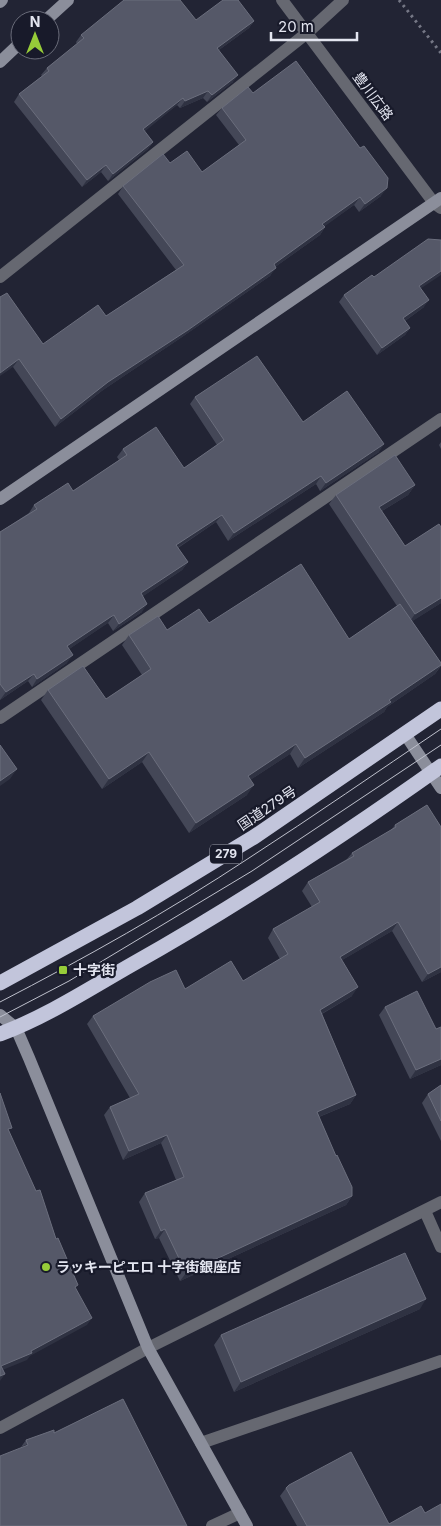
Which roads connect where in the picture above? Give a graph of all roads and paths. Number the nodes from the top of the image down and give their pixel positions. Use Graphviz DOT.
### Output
graph roads {
  1 [pos="68,0"];
  2 [pos="282,0"];
  3 [pos="343,0"];
  4 [pos="399,0"];
  5 [pos="57,10"];
  6 [pos="307,33"];
  7 [pos="10,53"];
  8 [pos="441,53"];
  9 [pos="0,62"];
  10 [pos="439,203"];
  11 [pos="0,277"];
  12 [pos="441,419"];
  13 [pos="0,499"];
  14 [pos="441,709"];
  15 [pos="0,718"];
  16 [pos="405,734"];
  17 [pos="436,769"];
  18 [pos="441,788"];
  19 [pos="0,983"];
  20 [pos="0,1015"];
  21 [pos="16,1028"];
  22 [pos="0,1034"];
  23 [pos="441,1202"];
  24 [pos="425,1210"];
  25 [pos="441,1246"];
  26 [pos="148,1348"];
  27 [pos="441,1361"];
  28 [pos="0,1428"];
  29 [pos="201,1442"];
  30 [pos="240,1513"];
  31 [pos="212,1526"];
  32 [pos="247,1526"];
  1 -- 5 [label="street"];
  2 -- 6 [label="street, 豊川広路"];
  3 -- 6 [label="street"];
  4 -- 8 [label="path"];
  6 -- 10 [label="street, 豊川広路"];
  6 -- 11 [label="street"];
  7 -- 9 [label="street"];
  10 -- 13 [label="street"];
  12 -- 15 [label="street"];
  14 -- 16 [label="highway, 国道279号 / 279"];
  16 -- 17 [label="street"];
  16 -- 19 [label="highway, 国道279号 / 279"];
  17 -- 18 [label="street"];
  17 -- 21 [label="highway"];
  20 -- 21 [label="street"];
  21 -- 22 [label="highway"];
  21 -- 26 [label="street"];
  23 -- 24 [label="street"];
  24 -- 25 [label="street"];
  24 -- 26 [label="street"];
  26 -- 28 [label="street"];
  26 -- 29 [label="street"];
  27 -- 29 [label="street"];
  29 -- 30 [label="street"];
  30 -- 31 [label="street"];
  30 -- 32 [label="street"];
}
